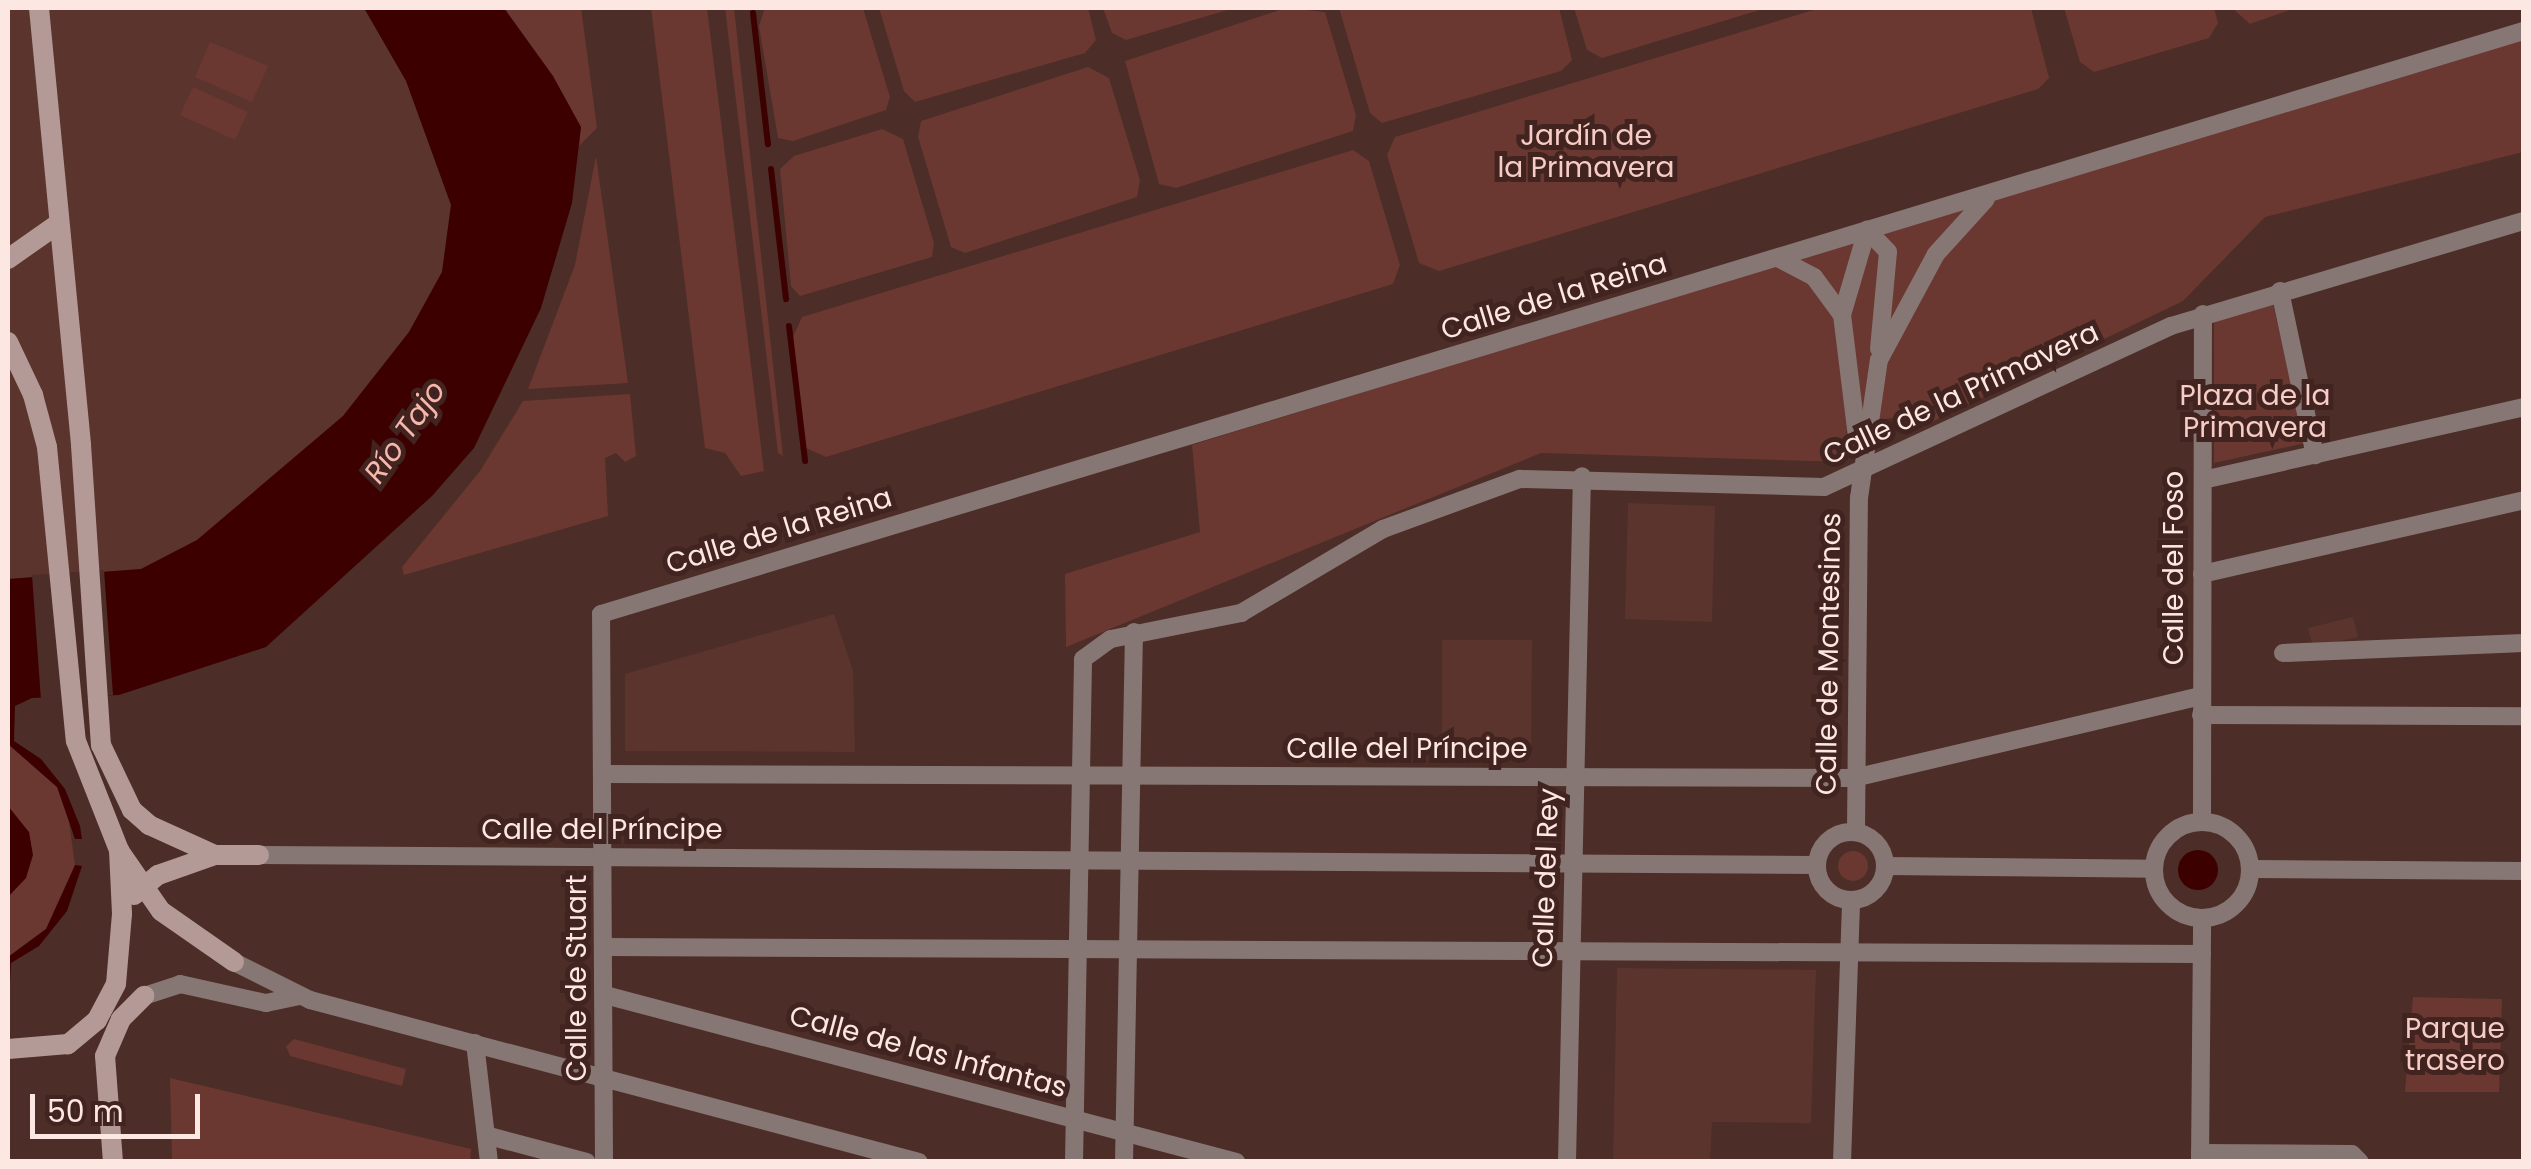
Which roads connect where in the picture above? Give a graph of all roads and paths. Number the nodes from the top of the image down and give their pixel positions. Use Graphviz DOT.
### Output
graph roads {
  1 [pos="39,8"];
  2 [pos="2524,31"];
  3 [pos="1999,190"];
  4 [pos="2524,221"];
  5 [pos="56,226"];
  6 [pos="1867,230"];
  7 [pos="1778,258"];
  8 [pos="8,259"];
  9 [pos="2280,291"];
  10 [pos="2204,314"];
  11 [pos="1842,316"];
  12 [pos="8,342"];
  13 [pos="1879,360"];
  14 [pos="2524,407"];
  15 [pos="2315,454"];
  16 [pos="1582,476"];
  17 [pos="1860,476"];
  18 [pos="2202,480"];
  19 [pos="2524,500"];
  20 [pos="2202,574"];
  21 [pos="601,614"];
  22 [pos="1134,632"];
  23 [pos="2524,644"];
  24 [pos="2282,653"];
  25 [pos="2201,706"];
  26 [pos="2524,716"];
  27 [pos="603,774"];
  28 [pos="1080,775"];
  29 [pos="1132,776"];
  30 [pos="1576,776"];
  31 [pos="1854,778"];
  32 [pos="2202,822"];
  33 [pos="1856,832"];
  34 [pos="120,850"];
  35 [pos="216,854"];
  36 [pos="259,855"];
  37 [pos="604,858"];
  38 [pos="1080,860"];
  39 [pos="1130,860"];
  40 [pos="1574,864"];
  41 [pos="1817,865"];
  42 [pos="1885,866"];
  43 [pos="2154,869"];
  44 [pos="2250,869"];
  45 [pos="2524,870"];
  46 [pos="141,888"];
  47 [pos="1851,900"];
  48 [pos="122,914"];
  49 [pos="2202,918"];
  50 [pos="606,947"];
  51 [pos="1078,948"];
  52 [pos="1128,948"];
  53 [pos="1572,948"];
  54 [pos="1849,951"];
  55 [pos="2202,954"];
  56 [pos="234,962"];
  57 [pos="605,995"];
  58 [pos="144,996"];
  59 [pos="304,998"];
  60 [pos="106,1025"];
  61 [pos="68,1044"];
  62 [pos="475,1044"];
  63 [pos="8,1049"];
  64 [pos="105,1056"];
  65 [pos="605,1078"];
  66 [pos="1075,1119"];
  67 [pos="1126,1132"];
  68 [pos="490,1136"];
  69 [pos="852,1153"];
  70 [pos="2200,1157"];
  71 [pos="113,1162"];
  72 [pos="489,1162"];
  73 [pos="587,1162"];
  74 [pos="604,1162"];
  75 [pos="920,1162"];
  76 [pos="1074,1162"];
  77 [pos="1124,1162"];
  78 [pos="1236,1162"];
  79 [pos="1567,1162"];
  80 [pos="1842,1162"];
  81 [pos="2360,1162"];
  1 -- 5 [label="main road"];
  2 -- 3 [label="street, Calle de la Reina"];
  3 -- 6 [label="street, Calle de la Reina"];
  3 -- 13 [label="street, Calle de Montesinos"];
  4 -- 9 [label="street, Calle de la Primavera"];
  5 -- 8 [label="main road"];
  5 -- 35 [label="main road"];
  6 -- 7 [label="street, Calle de la Reina"];
  6 -- 11 [label="street, Calle de Montesinos"];
  6 -- 13 [label="street, Calle de Montesinos"];
  7 -- 11 [label="street"];
  7 -- 21 [label="street, Calle de la Reina"];
  9 -- 10 [label="street, Calle de la Primavera"];
  9 -- 15 [label="street"];
  10 -- 17 [label="street, Calle de la Primavera"];
  10 -- 18 [label="street, Calle del Foso"];
  11 -- 17 [label="street, Calle de Montesinos"];
  12 -- 34 [label="main road"];
  13 -- 17 [label="street, Calle de Montesinos"];
  14 -- 15 [label="street"];
  15 -- 18 [label="street"];
  16 -- 17 [label="street, Calle de la Primavera"];
  16 -- 22 [label="street, Calle de la Primavera"];
  16 -- 30 [label="street, Calle del Rey"];
  17 -- 31 [label="street, Calle de Montesinos"];
  18 -- 20 [label="street, Calle del Foso"];
  19 -- 20 [label="street"];
  20 -- 25 [label="street, Calle del Foso"];
  21 -- 27 [label="street, Calle de Stuart"];
  22 -- 28 [label="street, Calle de la Primavera"];
  22 -- 29 [label="street"];
  23 -- 24 [label="street"];
  25 -- 26 [label="street, Calle del Príncipe"];
  25 -- 31 [label="street, Calle del Príncipe"];
  25 -- 32 [label="street, Calle del Foso"];
  27 -- 28 [label="street, Calle del Príncipe"];
  27 -- 37 [label="street, Calle de Stuart"];
  28 -- 29 [label="street, Calle del Príncipe"];
  28 -- 38 [label="street"];
  29 -- 30 [label="street, Calle del Príncipe"];
  29 -- 39 [label="street"];
  30 -- 31 [label="street, Calle del Príncipe"];
  30 -- 40 [label="street, Calle del Rey"];
  31 -- 33 [label="street, Calle de Montesinos"];
  32 -- 43 [label="street"];
  32 -- 44 [label="street"];
  33 -- 41 [label="street"];
  33 -- 42 [label="street"];
  34 -- 46 [label="main road"];
  34 -- 48 [label="main road"];
  35 -- 36 [label="main road"];
  35 -- 46 [label="main road"];
  36 -- 37 [label="street, Calle del Príncipe"];
  37 -- 38 [label="street, Calle del Príncipe"];
  37 -- 50 [label="street, Calle de Stuart"];
  38 -- 39 [label="street, Calle del Príncipe"];
  38 -- 51 [label="street"];
  39 -- 40 [label="street, Calle del Príncipe"];
  39 -- 52 [label="street"];
  40 -- 41 [label="street, Calle del Príncipe"];
  40 -- 53 [label="street, Calle del Rey"];
  41 -- 47 [label="street"];
  42 -- 43 [label="street"];
  42 -- 47 [label="street"];
  43 -- 49 [label="street"];
  44 -- 45 [label="street"];
  44 -- 49 [label="street"];
  46 -- 48 [label="main road"];
  46 -- 56 [label="main road"];
  47 -- 54 [label="street"];
  48 -- 60 [label="main road"];
  49 -- 55 [label="street"];
  50 -- 51 [label="street"];
  50 -- 57 [label="street, Calle de Stuart"];
  51 -- 52 [label="street"];
  51 -- 66 [label="street"];
  52 -- 53 [label="street"];
  52 -- 67 [label="street"];
  53 -- 54 [label="street"];
  53 -- 79 [label="street, Calle del Rey"];
  54 -- 55 [label="street"];
  54 -- 80 [label="street"];
  55 -- 70 [label="street"];
  56 -- 59 [label="street"];
  57 -- 65 [label="street, Calle de Stuart"];
  57 -- 66 [label="street, Calle de las Infantas"];
  58 -- 59 [label="street"];
  58 -- 60 [label="main road"];
  59 -- 62 [label="street"];
  60 -- 61 [label="main road"];
  60 -- 64 [label="main road"];
  61 -- 63 [label="main road"];
  61 -- 64 [label="main road"];
  62 -- 65 [label="street"];
  62 -- 68 [label="street"];
  64 -- 71 [label="main road"];
  65 -- 69 [label="street"];
  65 -- 74 [label="street, Calle de Stuart"];
  66 -- 67 [label="street, Calle de las Infantas"];
  66 -- 76 [label="street"];
  67 -- 77 [label="street"];
  67 -- 78 [label="street, Calle de las Infantas"];
  68 -- 72 [label="street"];
  68 -- 73 [label="street"];
  69 -- 75 [label="street"];
  70 -- 81 [label="street"];
}
